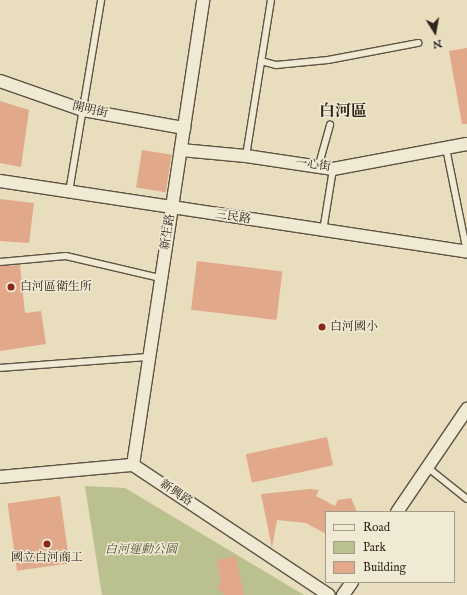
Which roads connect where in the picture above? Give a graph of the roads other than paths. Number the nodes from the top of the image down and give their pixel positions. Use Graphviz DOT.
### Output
graph roads {
  1 [pos="101,0"];
  2 [pos="203,0"];
  3 [pos="271,0"];
  4 [pos="418,43"];
  5 [pos="261,61"];
  6 [pos="0,81"];
  7 [pos="82,110"];
  8 [pos="330,125"];
  9 [pos="184,128"];
  10 [pos="467,144"];
  11 [pos="446,148"];
  12 [pos="181,150"];
  13 [pos="246,156"];
  14 [pos="318,168"];
  15 [pos="334,169"];
  16 [pos="0,181"];
  17 [pos="69,192"];
  18 [pos="172,207"];
  19 [pos="323,231"];
  20 [pos="467,252"];
  21 [pos="0,262"];
  22 [pos="160,278"];
  23 [pos="148,357"];
  24 [pos="0,368"];
  25 [pos="467,410"];
  26 [pos="133,465"];
  27 [pos="427,467"];
  28 [pos="0,477"];
  29 [pos="467,499"];
  30 [pos="398,511"];
  31 [pos="351,583"];
  32 [pos="329,595"];
  33 [pos="343,595"];
  1 -- 7 [label="lane"];
  2 -- 9 [label="street, 新生路"];
  3 -- 5 [label="lane"];
  4 -- 5 [label="lane"];
  5 -- 13 [label="lane"];
  6 -- 7 [label="street, 開明街"];
  7 -- 9 [label="street, 開明街"];
  7 -- 17 [label="lane"];
  8 -- 14 [label="lane"];
  9 -- 12 [label="street, 新生路"];
  10 -- 11 [label="street, 一心街"];
  11 -- 15 [label="street, 一心街"];
  11 -- 20 [label="lane"];
  12 -- 13 [label="street, 一心街"];
  12 -- 18 [label="street, 新生路"];
  13 -- 14 [label="street, 一心街"];
  14 -- 15 [label="street, 一心街"];
  15 -- 19 [label="lane"];
  16 -- 17 [label="street, 三民路"];
  17 -- 18 [label="street, 三民路"];
  18 -- 19 [label="street, 三民路"];
  18 -- 22 [label="street, 新生路"];
  19 -- 20 [label="street, 三民路"];
  21 -- 22 [label="lane"];
  22 -- 23 [label="street, 新生路"];
  23 -- 24 [label="lane"];
  23 -- 26 [label="street, 新生路"];
  25 -- 27 [label="street"];
  26 -- 28 [label="street"];
  26 -- 32 [label="street, 新興路"];
  27 -- 29 [label="lane"];
  27 -- 30 [label="street"];
  31 -- 33 [label="street"];
}
